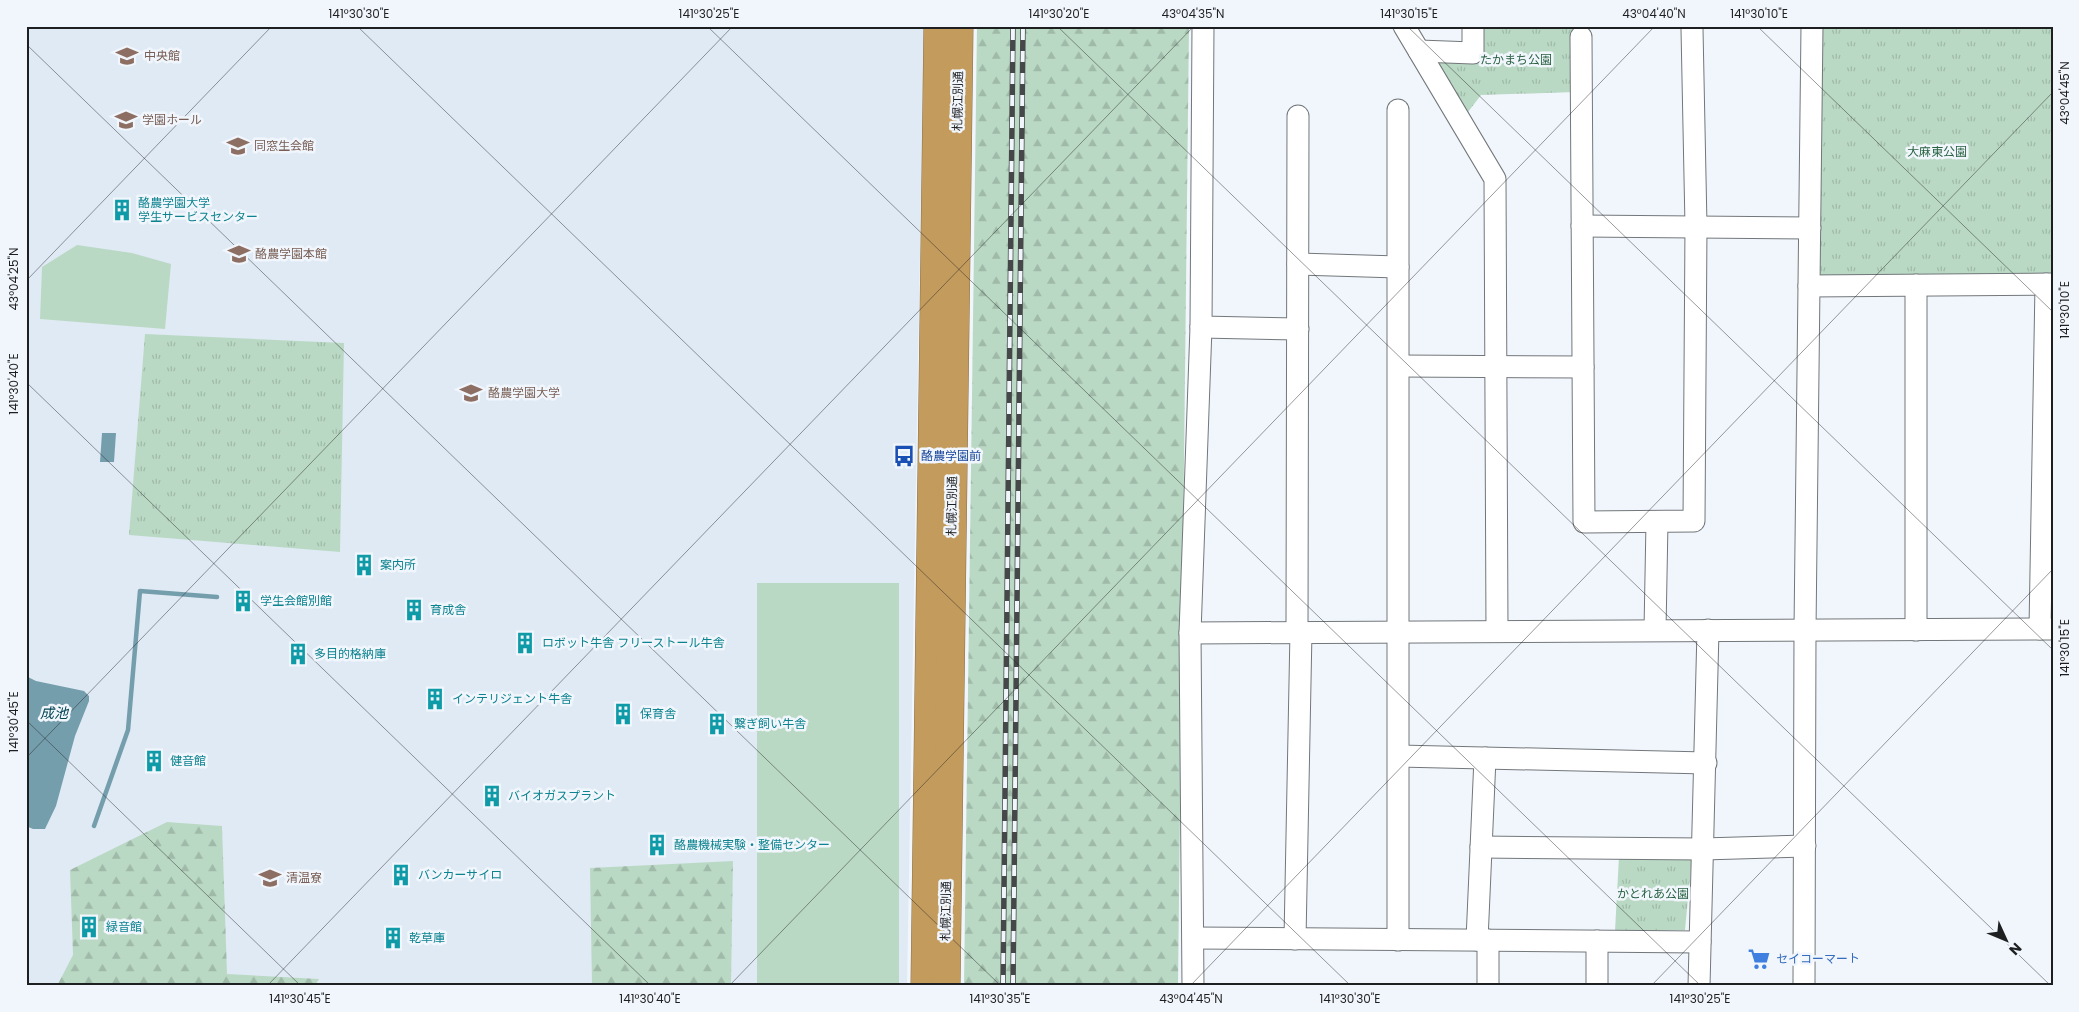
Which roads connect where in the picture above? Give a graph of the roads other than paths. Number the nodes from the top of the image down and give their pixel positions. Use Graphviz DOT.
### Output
graph roads {
  1 [pos="938,26"];
  2 [pos="959,26"];
  3 [pos="1203,26"];
  4 [pos="1404,26"];
  5 [pos="1473,26"];
  6 [pos="1812,26"];
  7 [pos="1692,29"];
  8 [pos="1581,37"];
  9 [pos="1419,51"];
  10 [pos="1398,110"];
  11 [pos="1298,116"];
  12 [pos="1582,226"];
  13 [pos="1696,226"];
  14 [pos="1810,228"];
  15 [pos="1298,264"];
  16 [pos="1398,267"];
  17 [pos="2049,284"];
  18 [pos="1916,285"];
  19 [pos="1809,286"];
  20 [pos="1201,327"];
  21 [pos="1298,330"];
  22 [pos="1399,366"];
  23 [pos="1496,366"];
  24 [pos="1583,367"];
  25 [pos="1657,522"];
  26 [pos="2047,522"];
  27 [pos="2046,629"];
  28 [pos="1497,630"];
  29 [pos="1655,630"];
  30 [pos="1708,630"];
  31 [pos="1805,630"];
  32 [pos="1916,630"];
  33 [pos="1299,631"];
  34 [pos="1399,631"];
  35 [pos="1190,633"];
  36 [pos="1399,756"];
  37 [pos="1485,758"];
  38 [pos="1706,763"];
  39 [pos="1805,846"];
  40 [pos="1481,847"];
  41 [pos="1703,849"];
  42 [pos="1194,938"];
  43 [pos="1296,939"];
  44 [pos="1398,940"];
  45 [pos="1483,940"];
  46 [pos="1598,941"];
  47 [pos="1700,942"];
  48 [pos="925,986"];
  49 [pos="946,986"];
  50 [pos="1193,986"];
  51 [pos="1488,986"];
  52 [pos="1596,986"];
  53 [pos="1698,986"];
  54 [pos="1804,986"];
  1 -- 48 [label="highway, 札幌江別通"];
  2 -- 49 [label="highway, 札幌江別通"];
  3 -- 20 [label="street"];
  4 -- 9 [label="street"];
  5 -- 9 [label="street"];
  6 -- 14 [label="street"];
  7 -- 13 [label="street"];
  8 -- 12 [label="street"];
  9 -- 23 [label="street"];
  10 -- 16 [label="street"];
  11 -- 15 [label="street"];
  12 -- 13 [label="street"];
  12 -- 24 [label="street"];
  13 -- 14 [label="street"];
  13 -- 25 [label="street"];
  14 -- 19 [label="street"];
  15 -- 16 [label="street"];
  15 -- 21 [label="street"];
  16 -- 22 [label="street"];
  17 -- 18 [label="street"];
  17 -- 26 [label="street"];
  18 -- 19 [label="street"];
  18 -- 32 [label="street"];
  19 -- 31 [label="street"];
  20 -- 21 [label="street"];
  20 -- 35 [label="street"];
  21 -- 33 [label="street"];
  22 -- 23 [label="street"];
  22 -- 34 [label="street"];
  23 -- 24 [label="street"];
  23 -- 28 [label="street"];
  24 -- 25 [label="street"];
  25 -- 29 [label="street"];
  26 -- 27 [label="street"];
  27 -- 32 [label="street"];
  28 -- 29 [label="street"];
  28 -- 34 [label="street"];
  29 -- 30 [label="street"];
  30 -- 31 [label="street"];
  30 -- 38 [label="street"];
  31 -- 32 [label="street"];
  31 -- 39 [label="street"];
  33 -- 34 [label="street"];
  33 -- 35 [label="street"];
  33 -- 43 [label="street"];
  34 -- 36 [label="street"];
  35 -- 42 [label="street"];
  36 -- 37 [label="street"];
  36 -- 44 [label="street"];
  37 -- 38 [label="street"];
  37 -- 40 [label="street"];
  38 -- 41 [label="street"];
  39 -- 41 [label="street"];
  39 -- 54 [label="street"];
  40 -- 41 [label="street"];
  40 -- 45 [label="street"];
  41 -- 47 [label="street"];
  42 -- 43 [label="street"];
  42 -- 50 [label="street"];
  43 -- 44 [label="street"];
  44 -- 45 [label="street"];
  45 -- 46 [label="street"];
  45 -- 51 [label="street"];
  46 -- 47 [label="street"];
  46 -- 52 [label="street"];
  47 -- 53 [label="street"];
}
